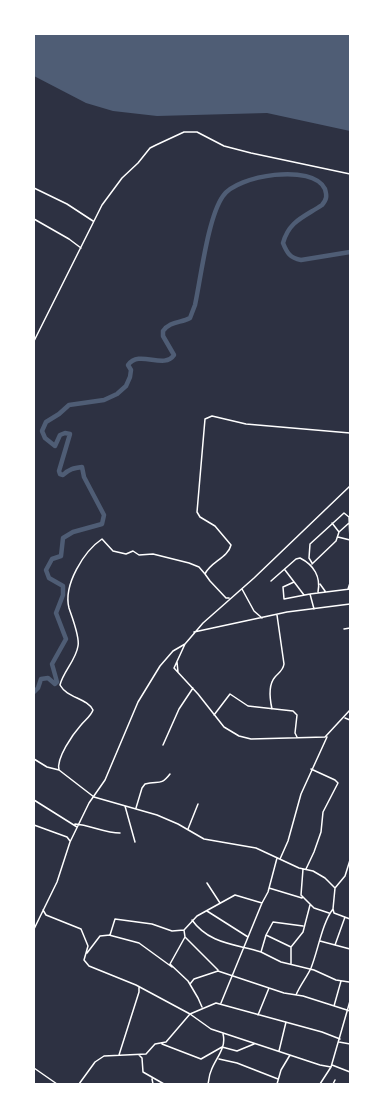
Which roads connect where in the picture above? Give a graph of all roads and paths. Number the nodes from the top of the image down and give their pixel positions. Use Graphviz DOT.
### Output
graph roads {
  1 [pos="350,174"];
  2 [pos="34,188"];
  3 [pos="34,219"];
  4 [pos="93,221"];
  5 [pos="81,248"];
  6 [pos="34,341"];
  7 [pos="350,433"];
  8 [pos="350,486"];
  9 [pos="332,523"];
  10 [pos="349,523"];
  11 [pos="340,532"];
  12 [pos="338,537"];
  13 [pos="350,540"];
  14 [pos="311,564"];
  15 [pos="285,570"];
  16 [pos="206,574"];
  17 [pos="271,581"];
  18 [pos="294,582"];
  19 [pos="350,583"];
  20 [pos="320,584"];
  21 [pos="242,589"];
  22 [pos="349,589"];
  23 [pos="325,591"];
  24 [pos="318,592"];
  25 [pos="310,594"];
  26 [pos="304,596"];
  27 [pos="226,598"];
  28 [pos="230,599"];
  29 [pos="226,602"];
  30 [pos="350,604"];
  31 [pos="314,609"];
  32 [pos="277,615"];
  33 [pos="263,618"];
  34 [pos="350,628"];
  35 [pos="344,630"];
  36 [pos="194,632"];
  37 [pos="185,644"];
  38 [pos="193,688"];
  39 [pos="272,709"];
  40 [pos="350,710"];
  41 [pos="214,715"];
  42 [pos="344,717"];
  43 [pos="350,720"];
  44 [pos="297,737"];
  45 [pos="327,737"];
  46 [pos="163,745"];
  47 [pos="34,759"];
  48 [pos="311,769"];
  49 [pos="59,770"];
  50 [pos="170,774"];
  51 [pos="94,797"];
  52 [pos="34,800"];
  53 [pos="198,804"];
  54 [pos="125,806"];
  55 [pos="136,808"];
  56 [pos="75,824"];
  57 [pos="79,824"];
  58 [pos="34,825"];
  59 [pos="78,827"];
  60 [pos="188,829"];
  61 [pos="120,833"];
  62 [pos="70,842"];
  63 [pos="135,842"];
  64 [pos="279,859"];
  65 [pos="350,860"];
  66 [pos="304,869"];
  67 [pos="207,883"];
  68 [pos="269,888"];
  69 [pos="335,888"];
  70 [pos="304,898"];
  71 [pos="220,903"];
  72 [pos="262,903"];
  73 [pos="310,905"];
  74 [pos="333,909"];
  75 [pos="43,910"];
  76 [pos="206,911"];
  77 [pos="329,913"];
  78 [pos="346,918"];
  79 [pos="350,919"];
  80 [pos="192,920"];
  81 [pos="303,926"];
  82 [pos="34,928"];
  83 [pos="184,930"];
  84 [pos="109,935"];
  85 [pos="266,935"];
  86 [pos="185,937"];
  87 [pos="248,937"];
  88 [pos="320,941"];
  89 [pos="335,945"];
  90 [pos="243,946"];
  91 [pos="292,947"];
  92 [pos="350,949"];
  93 [pos="87,952"];
  94 [pos="261,952"];
  95 [pos="291,964"];
  96 [pos="172,968"];
  97 [pos="310,969"];
  98 [pos="218,971"];
  99 [pos="234,975"];
  100 [pos="341,981"];
  101 [pos="349,982"];
  102 [pos="190,984"];
  103 [pos="139,987"];
  104 [pos="269,988"];
  105 [pos="296,995"];
  106 [pos="350,1001"];
  107 [pos="221,1003"];
  108 [pos="334,1006"];
  109 [pos="202,1008"];
  110 [pos="349,1010"];
  111 [pos="190,1014"];
  112 [pos="258,1014"];
  113 [pos="286,1022"];
  114 [pos="223,1034"];
  115 [pos="340,1041"];
  116 [pos="162,1044"];
  117 [pos="254,1044"];
  118 [pos="350,1044"];
  119 [pos="222,1047"];
  120 [pos="279,1051"];
  121 [pos="119,1054"];
  122 [pos="140,1055"];
  123 [pos="290,1055"];
  124 [pos="218,1059"];
  125 [pos="332,1066"];
  126 [pos="34,1068"];
  127 [pos="350,1072"];
  128 [pos="152,1079"];
  129 [pos="278,1079"];
  130 [pos="335,1080"];
  131 [pos="56,1084"];
  132 [pos="79,1084"];
  133 [pos="153,1084"];
  134 [pos="164,1084"];
  135 [pos="208,1084"];
  136 [pos="277,1084"];
  137 [pos="320,1084"];
  138 [pos="333,1084"];
  1 -- 4 [label="street"];
  2 -- 4 [label="street"];
  3 -- 5 [label="street"];
  4 -- 5 [label="street"];
  5 -- 6 [label="street"];
  7 -- 16 [label="street"];
  8 -- 21 [label="street"];
  9 -- 10 [label="street"];
  9 -- 11 [label="street"];
  9 -- 14 [label="street"];
  10 -- 11 [label="street"];
  10 -- 13 [label="street"];
  11 -- 12 [label="street"];
  12 -- 13 [label="street"];
  12 -- 14 [label="street"];
  14 -- 15 [label="street"];
  14 -- 20 [label="street"];
  15 -- 17 [label="street"];
  15 -- 18 [label="street"];
  16 -- 27 [label="street"];
  16 -- 49 [label="street"];
  18 -- 26 [label="street"];
  18 -- 26 [label="street"];
  19 -- 22 [label="street"];
  20 -- 23 [label="street"];
  20 -- 24 [label="street"];
  21 -- 28 [label="street"];
  21 -- 33 [label="street"];
  22 -- 23 [label="street"];
  23 -- 24 [label="street"];
  24 -- 25 [label="street"];
  25 -- 26 [label="street"];
  25 -- 31 [label="street"];
  27 -- 28 [label="street"];
  27 -- 29 [label="street"];
  28 -- 29 [label="street"];
  29 -- 36 [label="street"];
  30 -- 31 [label="street"];
  31 -- 32 [label="street"];
  32 -- 33 [label="street"];
  32 -- 39 [label="street"];
  33 -- 36 [label="street"];
  34 -- 35 [label="street"];
  36 -- 37 [label="street"];
  37 -- 38 [label="street"];
  37 -- 51 [label="street"];
  38 -- 41 [label="street"];
  38 -- 46 [label="street"];
  39 -- 41 [label="street"];
  39 -- 44 [label="street"];
  40 -- 42 [label="street"];
  41 -- 44 [label="street"];
  42 -- 43 [label="street"];
  42 -- 45 [label="street"];
  44 -- 45 [label="street"];
  45 -- 48 [label="street"];
  47 -- 49 [label="street"];
  48 -- 64 [label="street"];
  48 -- 66 [label="street"];
  49 -- 51 [label="street"];
  50 -- 55 [label="street"];
  51 -- 54 [label="street"];
  51 -- 57 [label="street"];
  52 -- 56 [label="street"];
  53 -- 60 [label="street"];
  54 -- 55 [label="street"];
  54 -- 63 [label="street"];
  55 -- 60 [label="street"];
  56 -- 57 [label="street"];
  56 -- 59 [label="street"];
  57 -- 59 [label="street"];
  57 -- 61 [label="street"];
  58 -- 62 [label="street"];
  59 -- 62 [label="street"];
  60 -- 64 [label="street"];
  62 -- 75 [label="street"];
  64 -- 66 [label="street"];
  64 -- 68 [label="street"];
  65 -- 69 [label="street"];
  66 -- 69 [label="street"];
  66 -- 70 [label="street"];
  67 -- 71 [label="street"];
  68 -- 70 [label="street"];
  68 -- 72 [label="street"];
  69 -- 74 [label="street"];
  70 -- 73 [label="street"];
  71 -- 72 [label="street"];
  71 -- 76 [label="street"];
  72 -- 87 [label="street"];
  73 -- 77 [label="street"];
  73 -- 81 [label="street"];
  74 -- 77 [label="street"];
  74 -- 78 [label="street"];
  75 -- 82 [label="street"];
  75 -- 93 [label="street"];
  76 -- 80 [label="street"];
  76 -- 87 [label="street"];
  77 -- 88 [label="street"];
  78 -- 79 [label="street"];
  78 -- 89 [label="street"];
  80 -- 83 [label="street"];
  80 -- 90 [label="street"];
  81 -- 85 [label="street"];
  81 -- 91 [label="street"];
  83 -- 84 [label="street"];
  83 -- 86 [label="street"];
  84 -- 93 [label="street"];
  84 -- 96 [label="street"];
  85 -- 91 [label="street"];
  85 -- 94 [label="street"];
  86 -- 96 [label="street"];
  86 -- 98 [label="street"];
  87 -- 90 [label="street"];
  88 -- 89 [label="street"];
  88 -- 97 [label="street"];
  89 -- 92 [label="street"];
  90 -- 94 [label="street"];
  90 -- 99 [label="street"];
  91 -- 95 [label="street"];
  93 -- 103 [label="street"];
  94 -- 95 [label="street"];
  95 -- 97 [label="street"];
  96 -- 102 [label="street"];
  97 -- 100 [label="street"];
  97 -- 105 [label="street"];
  98 -- 99 [label="street"];
  98 -- 102 [label="street"];
  99 -- 104 [label="street"];
  99 -- 107 [label="street"];
  100 -- 101 [label="street"];
  100 -- 108 [label="street"];
  102 -- 109 [label="street"];
  103 -- 111 [label="street"];
  103 -- 121 [label="street"];
  104 -- 105 [label="street"];
  104 -- 112 [label="street"];
  105 -- 108 [label="street"];
  106 -- 110 [label="street"];
  107 -- 109 [label="street"];
  107 -- 112 [label="street"];
  108 -- 110 [label="street"];
  109 -- 111 [label="street"];
  110 -- 115 [label="street"];
  111 -- 114 [label="street"];
  111 -- 116 [label="street"];
  112 -- 113 [label="street"];
  113 -- 115 [label="street"];
  113 -- 120 [label="street"];
  114 -- 117 [label="street"];
  114 -- 119 [label="street"];
  115 -- 118 [label="street"];
  115 -- 125 [label="street"];
  116 -- 119 [label="street"];
  116 -- 122 [label="street"];
  117 -- 119 [label="street"];
  117 -- 120 [label="street"];
  119 -- 124 [label="street"];
  120 -- 123 [label="street"];
  121 -- 122 [label="street"];
  121 -- 132 [label="street"];
  122 -- 128 [label="street"];
  123 -- 125 [label="street"];
  123 -- 129 [label="street"];
  124 -- 129 [label="street"];
  124 -- 135 [label="street"];
  125 -- 127 [label="street"];
  125 -- 137 [label="street"];
  126 -- 131 [label="street"];
  128 -- 133 [label="street"];
  128 -- 134 [label="street"];
  129 -- 136 [label="street"];
  130 -- 138 [label="street"];
}
